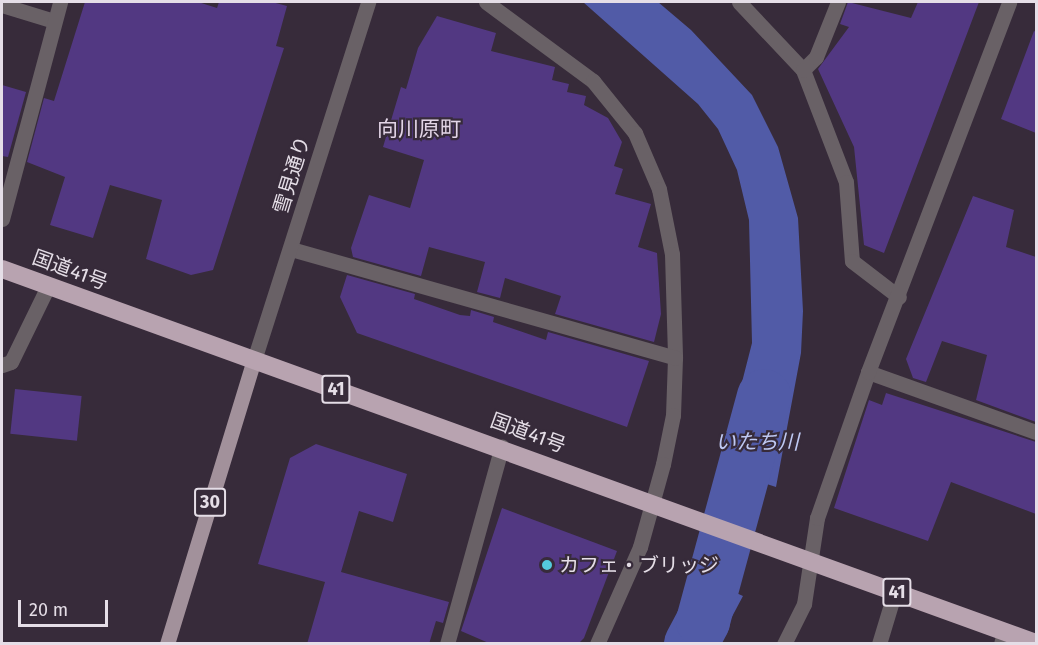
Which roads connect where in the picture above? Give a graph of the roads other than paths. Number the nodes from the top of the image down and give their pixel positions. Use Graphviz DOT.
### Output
graph roads {
  1 [pos="60,2"];
  2 [pos="368,2"];
  3 [pos="486,2"];
  4 [pos="739,2"];
  5 [pos="838,2"];
  6 [pos="1009,2"];
  7 [pos="2,5"];
  8 [pos="54,21"];
  9 [pos="803,70"];
  10 [pos="2,219"];
  11 [pos="291,249"];
  12 [pos="2,268"];
  13 [pos="48,286"];
  14 [pos="899,297"];
  15 [pos="675,358"];
  16 [pos="254,360"];
  17 [pos="2,366"];
  18 [pos="868,372"];
  19 [pos="1036,432"];
  20 [pos="502,447"];
  21 [pos="661,507"];
  22 [pos="813,562"];
  23 [pos="895,591"];
  24 [pos="1003,638"];
  25 [pos="1036,643"];
  26 [pos="167,644"];
  27 [pos="447,644"];
  28 [pos="597,644"];
  29 [pos="784,644"];
  30 [pos="879,644"];
  1 -- 8 [label="street"];
  2 -- 11 [label="street, 雪見通り"];
  3 -- 15 [label="street"];
  4 -- 9 [label="street"];
  5 -- 9 [label="street"];
  6 -- 14 [label="street"];
  7 -- 8 [label="street"];
  8 -- 10 [label="street"];
  9 -- 14 [label="street"];
  11 -- 15 [label="street"];
  11 -- 16 [label="street, 雪見通り"];
  12 -- 13 [label="highway, 国道41号 / 41"];
  13 -- 16 [label="highway, 国道41号 / 41"];
  13 -- 17 [label="street"];
  14 -- 18 [label="street"];
  15 -- 21 [label="street"];
  16 -- 20 [label="highway, 国道41号 / 41"];
  16 -- 26 [label="main road, 30"];
  18 -- 19 [label="street"];
  18 -- 22 [label="street"];
  20 -- 21 [label="highway, 国道41号 / 41"];
  20 -- 27 [label="street"];
  21 -- 22 [label="highway, 国道41号 / 41"];
  21 -- 28 [label="street"];
  22 -- 23 [label="highway, 国道41号 / 41"];
  22 -- 29 [label="street"];
  23 -- 24 [label="highway, 国道41号 / 41"];
  23 -- 30 [label="street"];
  24 -- 25 [label="highway, 国道41号 / 41"];
}
